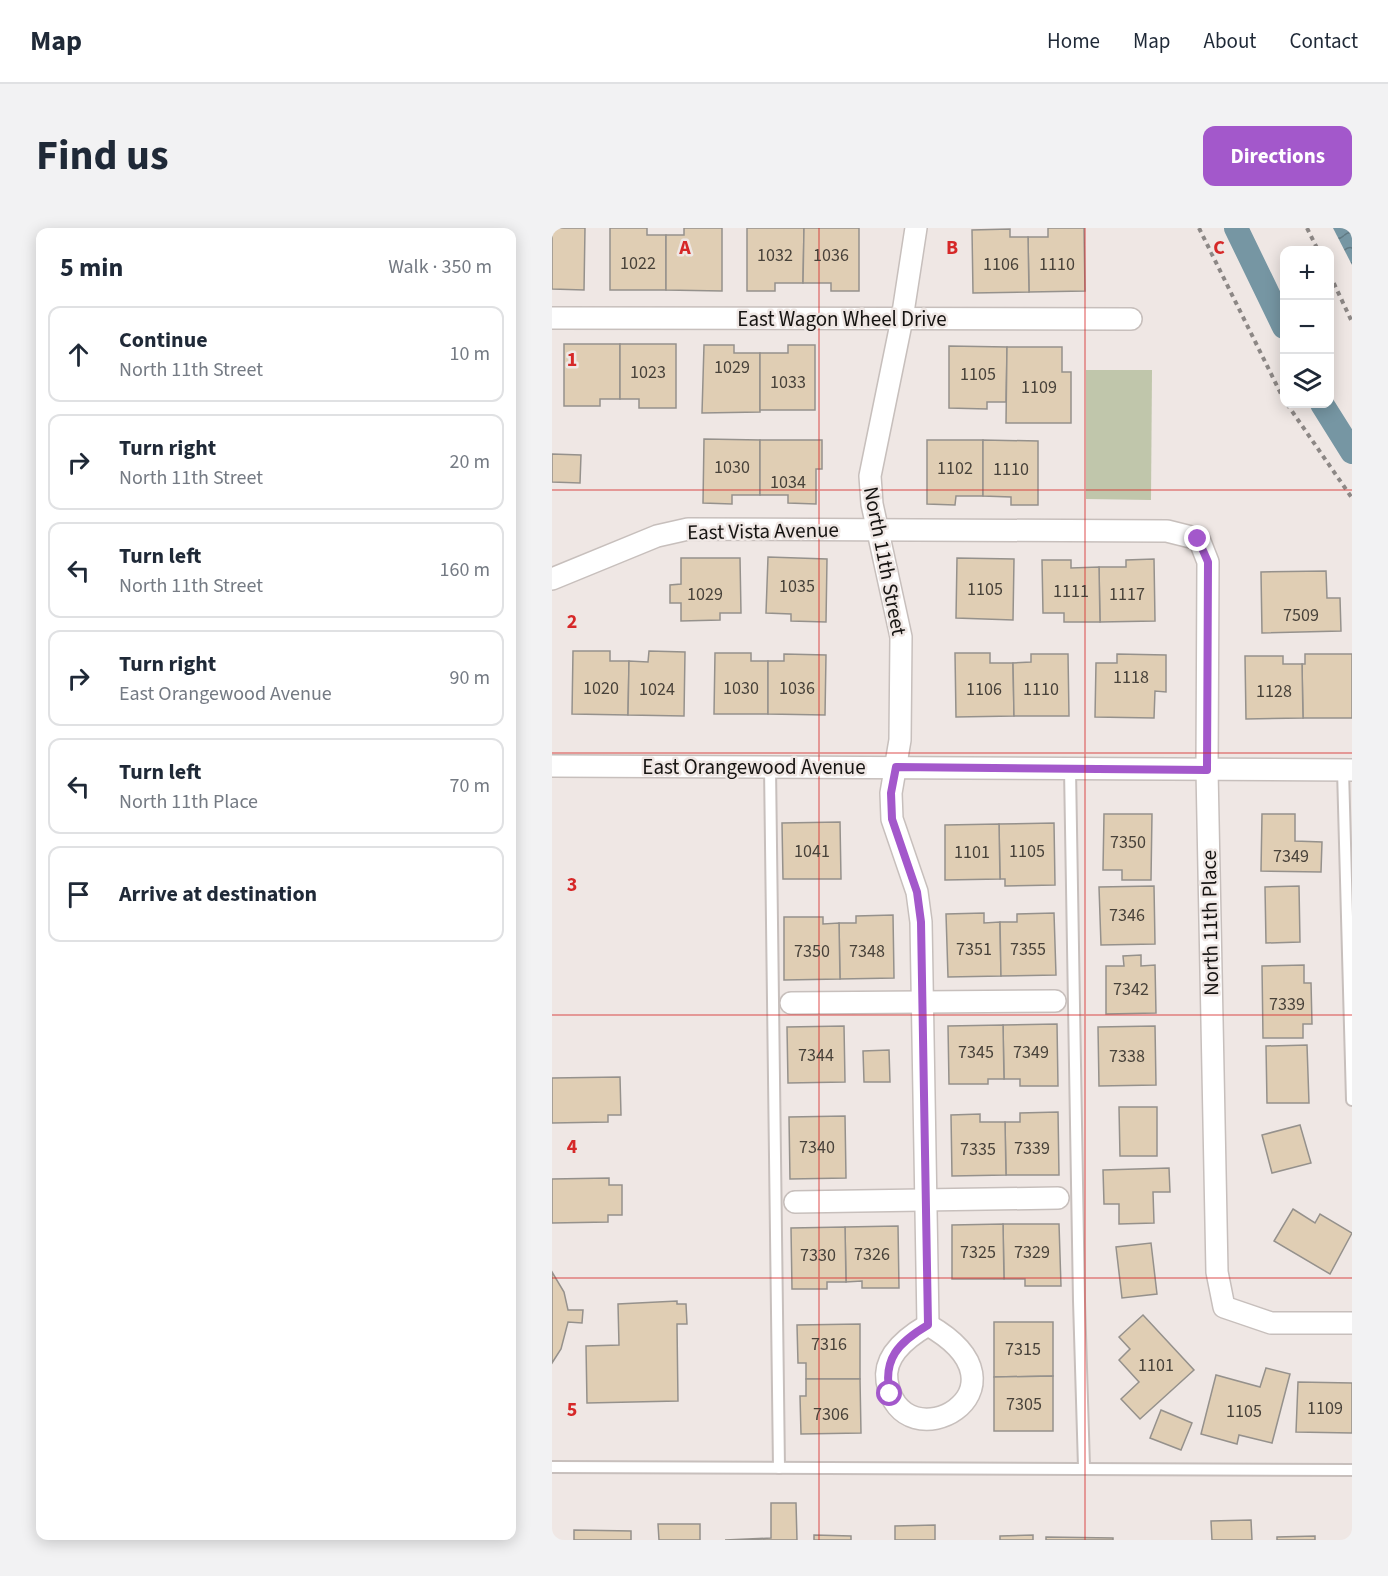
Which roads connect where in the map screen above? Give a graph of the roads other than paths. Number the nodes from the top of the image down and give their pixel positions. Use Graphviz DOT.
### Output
graph roads {
  1 [pos="916,228"];
  2 [pos="552,318"];
  3 [pos="902,319"];
  4 [pos="1131,319"];
  5 [pos="878,530"];
  6 [pos="1198,539"];
  7 [pos="552,579"];
  8 [pos="552,766"];
  9 [pos="770,767"];
  10 [pos="896,767"];
  11 [pos="1070,769"];
  12 [pos="1207,770"];
  13 [pos="1348,770"];
  14 [pos="1055,1001"];
  15 [pos="922,1002"];
  16 [pos="791,1003"];
  17 [pos="1352,1100"];
  18 [pos="1058,1198"];
  19 [pos="927,1200"];
  20 [pos="795,1202"];
  21 [pos="1352,1323"];
  22 [pos="928,1325"];
  23 [pos="552,1467"];
  24 [pos="779,1467"];
  25 [pos="1084,1467"];
  26 [pos="1352,1470"];
  1 -- 3 [label="street, North 11th Street"];
  2 -- 3 [label="street, East Wagon Wheel Drive"];
  3 -- 4 [label="street, East Wagon Wheel Drive"];
  3 -- 5 [label="street, North 11th Street"];
  5 -- 6 [label="street, East Vista Avenue"];
  5 -- 7 [label="street, East Vista Avenue"];
  5 -- 10 [label="street, North 11th Street"];
  6 -- 12 [label="street, North 11th Place"];
  8 -- 9 [label="street, East Orangewood Avenue"];
  9 -- 10 [label="street, East Orangewood Avenue"];
  9 -- 24 [label="lane"];
  10 -- 11 [label="street, East Orangewood Avenue"];
  10 -- 15 [label="street, North 11th Street"];
  11 -- 12 [label="street, East Orangewood Avenue"];
  11 -- 25 [label="lane"];
  12 -- 13 [label="street, East Orangewood Avenue"];
  12 -- 21 [label="street, North 11th Place"];
  13 -- 17 [label="lane"];
  14 -- 15 [label="street"];
  15 -- 16 [label="street"];
  15 -- 19 [label="street, North 11th Street"];
  18 -- 19 [label="street"];
  19 -- 20 [label="street"];
  19 -- 22 [label="street, North 11th Street"];
  22 -- 22 [label="street"];
  23 -- 24 [label="lane"];
  24 -- 25 [label="lane"];
  25 -- 26 [label="lane"];
}
